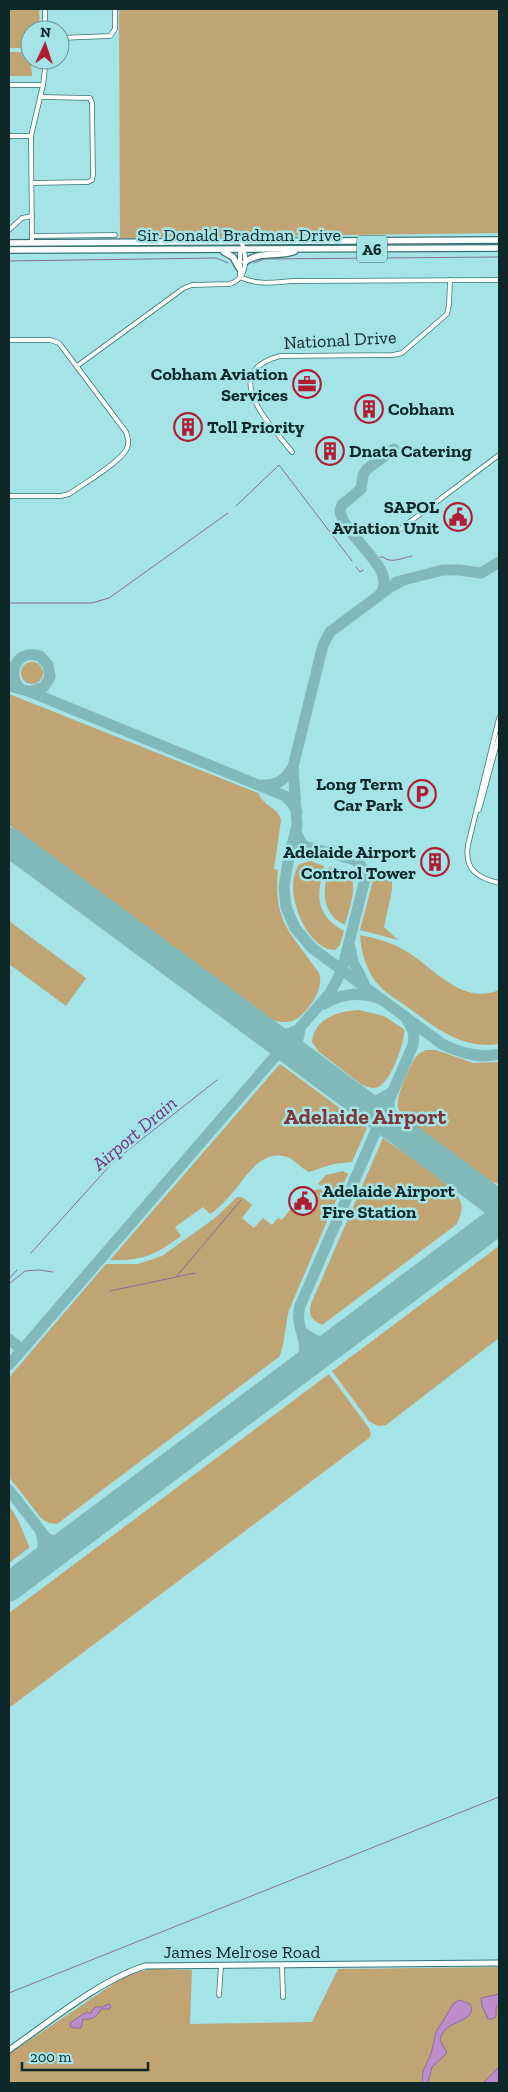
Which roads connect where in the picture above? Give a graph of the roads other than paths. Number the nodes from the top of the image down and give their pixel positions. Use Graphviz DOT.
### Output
graph roads {
  1 [pos="115,9"];
  2 [pos="70,38"];
  3 [pos="45,70"];
  4 [pos="9,85"];
  5 [pos="43,85"];
  6 [pos="40,97"];
  7 [pos="9,136"];
  8 [pos="31,136"];
  9 [pos="32,183"];
  10 [pos="32,216"];
  11 [pos="9,230"];
  12 [pos="115,235"];
  13 [pos="32,236"];
  14 [pos="499,240"];
  15 [pos="9,243"];
  16 [pos="32,243"];
  17 [pos="242,243"];
  18 [pos="499,248"];
  19 [pos="9,250"];
  20 [pos="22,250"];
  21 [pos="219,250"];
  22 [pos="242,250"];
  23 [pos="297,250"];
  24 [pos="39,251"];
  25 [pos="245,262"];
  26 [pos="239,268"];
  27 [pos="240,277"];
  28 [pos="450,280"];
  29 [pos="499,280"];
  30 [pos="9,340"];
  31 [pos="77,366"];
  32 [pos="292,452"];
  33 [pos="499,455"];
  34 [pos="9,496"];
  35 [pos="395,534"];
  36 [pos="499,718"];
  37 [pos="499,736"];
  38 [pos="476,817"];
  39 [pos="499,883"];
  40 [pos="499,1963"];
  41 [pos="221,1966"];
  42 [pos="282,1966"];
  43 [pos="219,1995"];
  44 [pos="283,1997"];
  45 [pos="9,2050"];
  1 -- 2 [label="street"];
  3 -- 5 [label="street"];
  4 -- 5 [label="street"];
  5 -- 6 [label="street"];
  6 -- 8 [label="street"];
  6 -- 9 [label="street"];
  7 -- 8 [label="street"];
  8 -- 9 [label="street"];
  9 -- 10 [label="street"];
  10 -- 11 [label="street"];
  10 -- 13 [label="street"];
  12 -- 13 [label="street, Sir Donald Bradman Drive"];
  13 -- 16 [label="street"];
  14 -- 17 [label="main road, Sir Donald Bradman Drive / A6"];
  15 -- 16 [label="main road, Sir Donald Bradman Drive / A6"];
  16 -- 17 [label="main road, Sir Donald Bradman Drive / A6"];
  16 -- 20 [label="main road"];
  16 -- 24 [label="main road"];
  17 -- 22 [label="street"];
  18 -- 23 [label="main road, Sir Donald Bradman Drive / A6"];
  19 -- 20 [label="main road, Sir Donald Bradman Drive / A6"];
  20 -- 24 [label="main road, Sir Donald Bradman Drive / A6"];
  21 -- 22 [label="main road, Sir Donald Bradman Drive / A6"];
  21 -- 24 [label="main road, Sir Donald Bradman Drive / A6"];
  21 -- 26 [label="main road"];
  22 -- 23 [label="main road, Sir Donald Bradman Drive / A6"];
  22 -- 25 [label="street"];
  22 -- 26 [label="street"];
  23 -- 25 [label="main road"];
  25 -- 27 [label="street"];
  26 -- 27 [label="street"];
  27 -- 28 [label="street"];
  27 -- 31 [label="street"];
  28 -- 29 [label="street"];
  28 -- 32 [label="street, National Drive"];
  30 -- 31 [label="street"];
  31 -- 34 [label="street"];
  33 -- 35 [label="street"];
  36 -- 38 [label="street"];
  37 -- 38 [label="street"];
  38 -- 39 [label="street"];
  40 -- 42 [label="street, James Melrose Road"];
  41 -- 42 [label="street, James Melrose Road"];
  41 -- 43 [label="street"];
  41 -- 45 [label="street, James Melrose Road"];
  42 -- 44 [label="street"];
}
